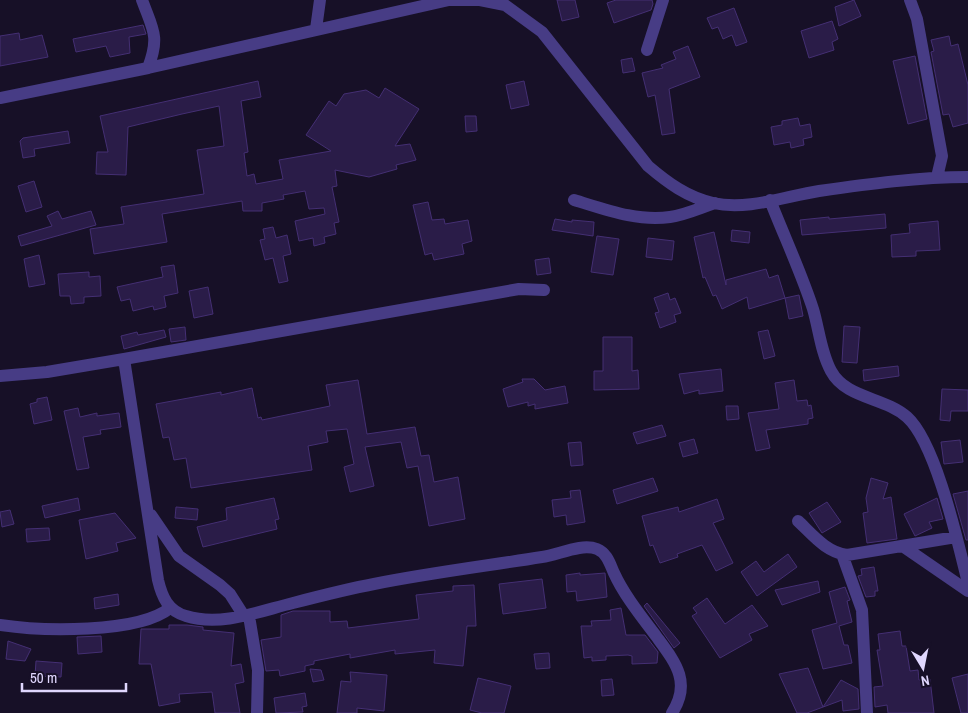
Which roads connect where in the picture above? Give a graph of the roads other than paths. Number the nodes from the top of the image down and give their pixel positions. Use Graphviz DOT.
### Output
graph roads {
  1 [pos="142,0"];
  2 [pos="320,0"];
  3 [pos="663,0"];
  4 [pos="506,3"];
  5 [pos="914,3"];
  6 [pos="316,29"];
  7 [pos="647,50"];
  8 [pos="148,68"];
  9 [pos="0,98"];
  10 [pos="937,177"];
  11 [pos="968,177"];
  12 [pos="574,200"];
  13 [pos="770,200"];
  14 [pos="715,203"];
  15 [pos="544,290"];
  16 [pos="124,359"];
  17 [pos="0,376"];
  18 [pos="148,510"];
  19 [pos="798,521"];
  20 [pos="956,537"];
  21 [pos="904,547"];
  22 [pos="842,554"];
  23 [pos="968,583"];
  24 [pos="968,591"];
  25 [pos="170,608"];
  26 [pos="246,616"];
  27 [pos="0,625"];
  28 [pos="257,713"];
  29 [pos="672,713"];
  30 [pos="867,713"];
  1 -- 8 [label="street"];
  2 -- 6 [label="street"];
  3 -- 7 [label="street"];
  4 -- 6 [label="street"];
  4 -- 14 [label="street"];
  5 -- 10 [label="street"];
  6 -- 8 [label="street"];
  8 -- 9 [label="street"];
  10 -- 11 [label="street"];
  10 -- 13 [label="street"];
  12 -- 14 [label="street"];
  13 -- 14 [label="street"];
  13 -- 20 [label="street"];
  15 -- 16 [label="street"];
  16 -- 17 [label="street"];
  16 -- 18 [label="street"];
  18 -- 25 [label="street"];
  18 -- 26 [label="street"];
  19 -- 22 [label="street"];
  20 -- 21 [label="street"];
  20 -- 23 [label="street"];
  21 -- 22 [label="street"];
  21 -- 24 [label="street"];
  22 -- 30 [label="street"];
  25 -- 26 [label="street"];
  25 -- 27 [label="street"];
  26 -- 28 [label="street"];
  26 -- 29 [label="street"];
}
